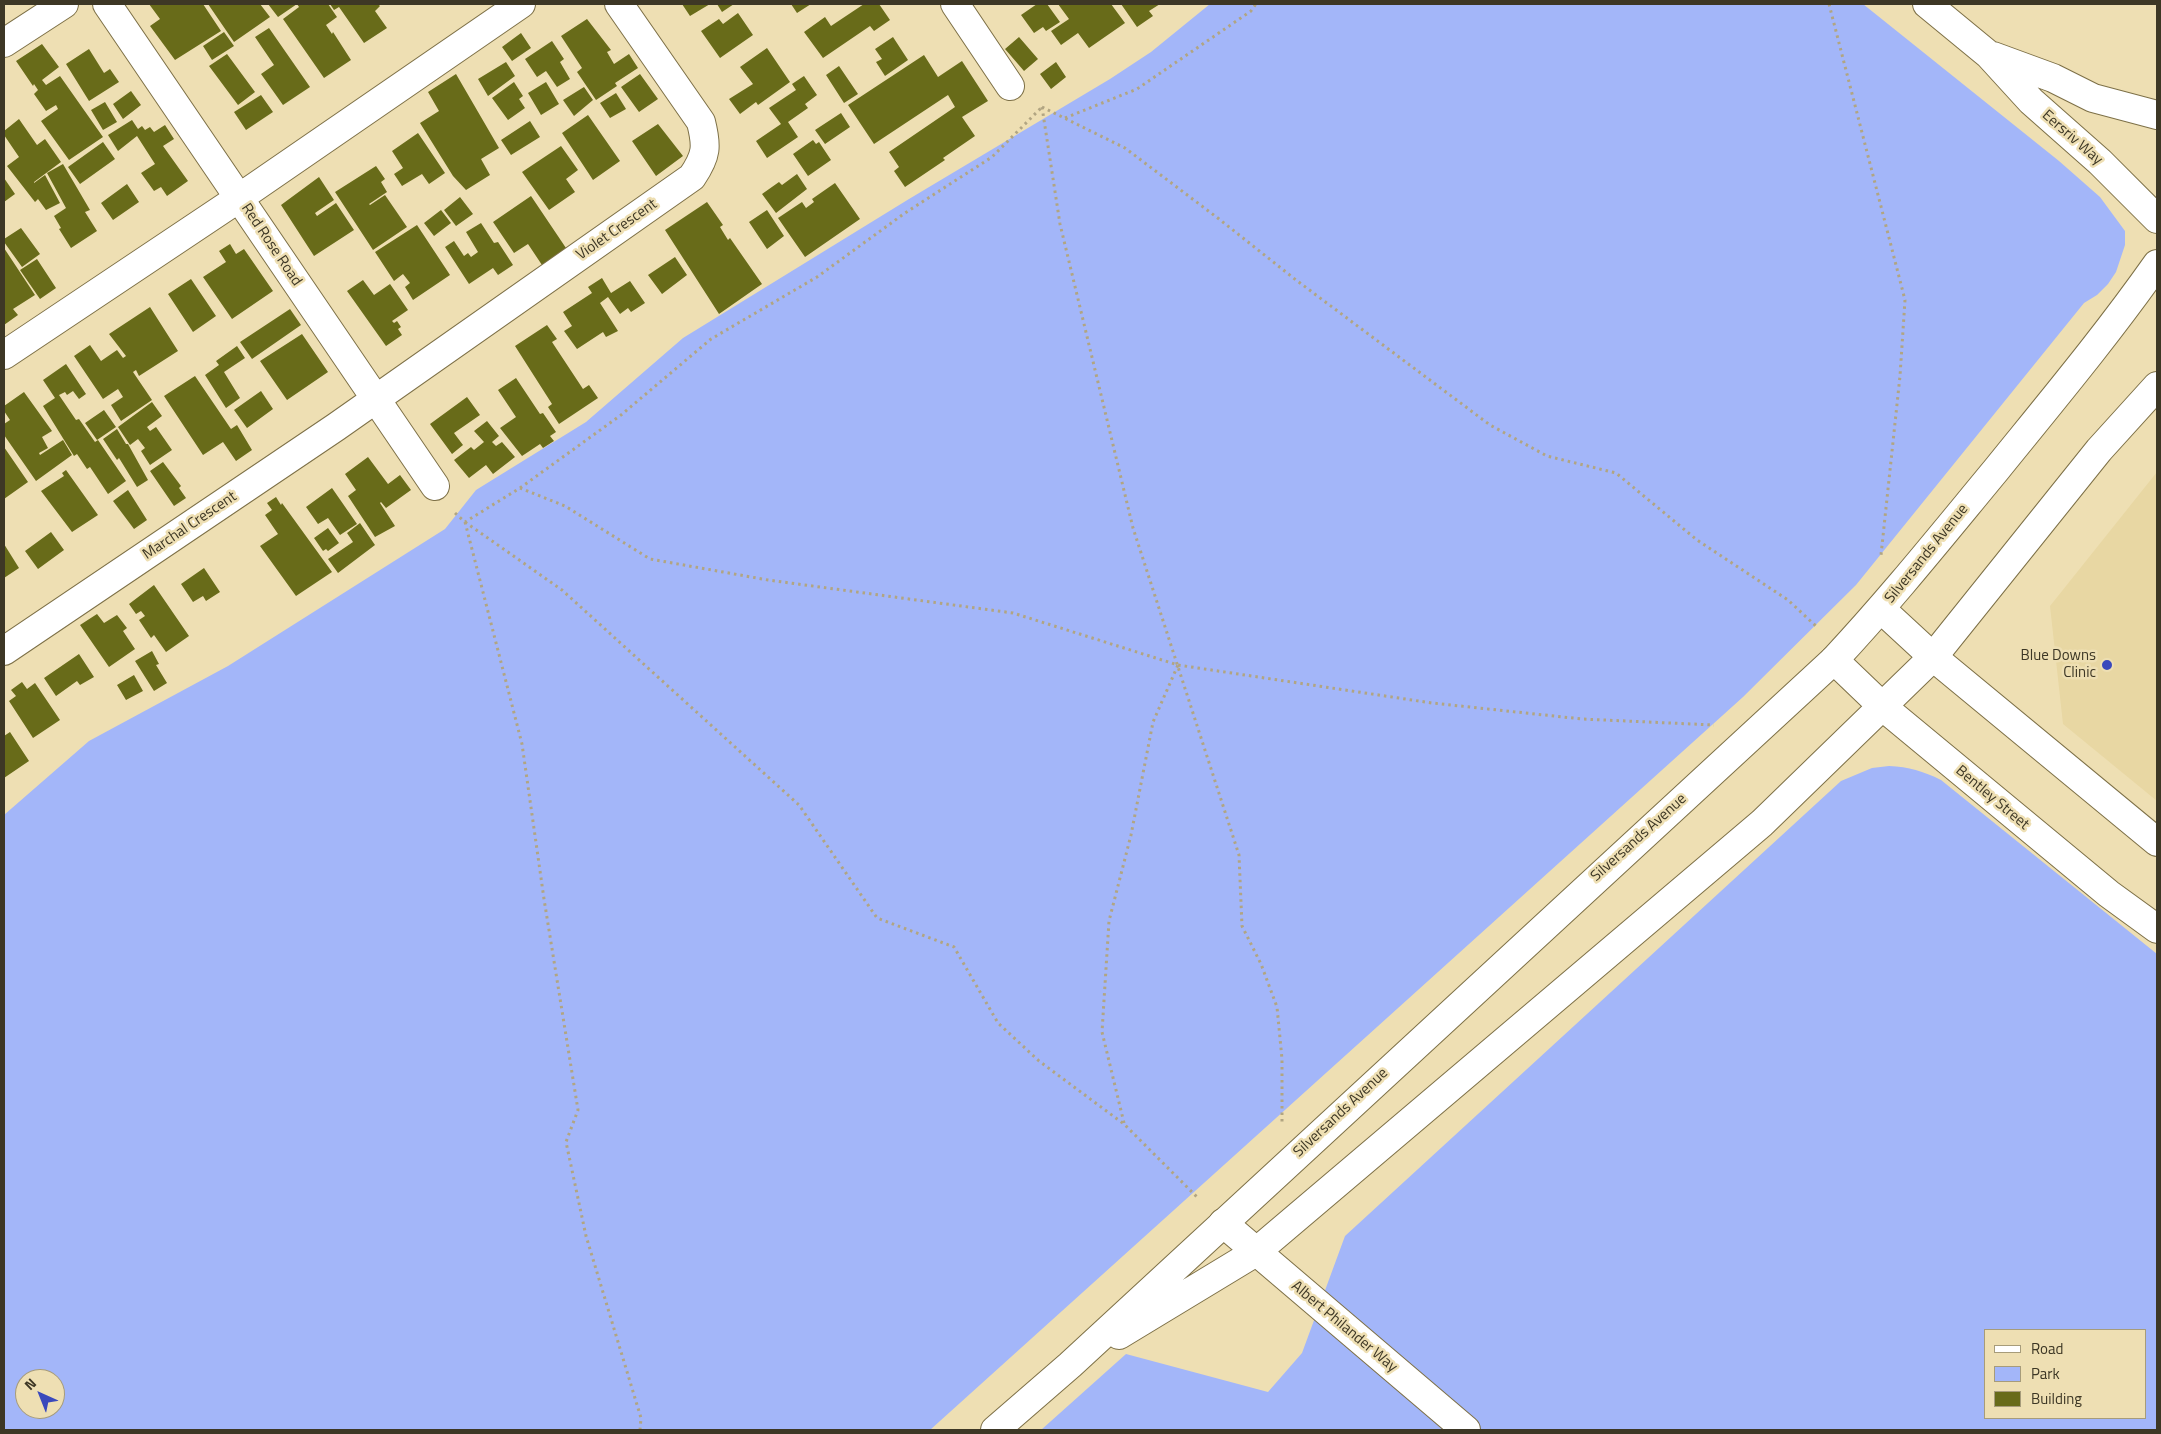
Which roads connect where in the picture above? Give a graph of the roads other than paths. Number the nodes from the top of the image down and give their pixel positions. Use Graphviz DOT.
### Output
graph roads {
  1 [pos="64,4"];
  2 [pos="107,4"];
  3 [pos="521,4"];
  4 [pos="619,4"];
  5 [pos="954,4"];
  6 [pos="1927,4"];
  7 [pos="4,43"];
  8 [pos="1989,55"];
  9 [pos="1010,86"];
  10 [pos="2157,115"];
  11 [pos="239,198"];
  12 [pos="2157,219"];
  13 [pos="2157,264"];
  14 [pos="4,355"];
  15 [pos="2157,386"];
  16 [pos="375,400"];
  17 [pos="435,486"];
  18 [pos="1881,609"];
  19 [pos="4,651"];
  20 [pos="1933,657"];
  21 [pos="1834,660"];
  22 [pos="1882,707"];
  23 [pos="2157,842"];
  24 [pos="2157,929"];
  25 [pos="1223,1223"];
  26 [pos="1256,1252"];
  27 [pos="1070,1365"];
  28 [pos="995,1430"];
  29 [pos="1466,1430"];
  1 -- 7 [label="street"];
  2 -- 11 [label="street, Red Rose Road"];
  3 -- 11 [label="street"];
  4 -- 16 [label="street, Violet Crescent"];
  5 -- 9 [label="street"];
  6 -- 8 [label="street, Eersriv Way"];
  8 -- 10 [label="street, Eersriv Way"];
  8 -- 12 [label="street, Eersriv Way"];
  11 -- 14 [label="street"];
  11 -- 16 [label="street, Red Rose Road"];
  13 -- 18 [label="street, Silversands Avenue"];
  15 -- 20 [label="street, Silversands Avenue"];
  16 -- 17 [label="street, Red Rose Road"];
  16 -- 19 [label="street, Marchal Crescent"];
  18 -- 20 [label="street"];
  18 -- 21 [label="street, Silversands Avenue"];
  20 -- 22 [label="street, Silversands Avenue"];
  20 -- 23 [label="street"];
  21 -- 22 [label="street, Bentley Street"];
  21 -- 25 [label="street, Silversands Avenue"];
  22 -- 24 [label="street, Bentley Street"];
  22 -- 26 [label="street, Silversands Avenue"];
  25 -- 26 [label="street, Albert Philander Way"];
  25 -- 27 [label="street, Silversands Avenue"];
  26 -- 27 [label="street, Silversands Avenue"];
  26 -- 29 [label="street, Albert Philander Way"];
  27 -- 28 [label="street, Silversands Avenue"];
}
